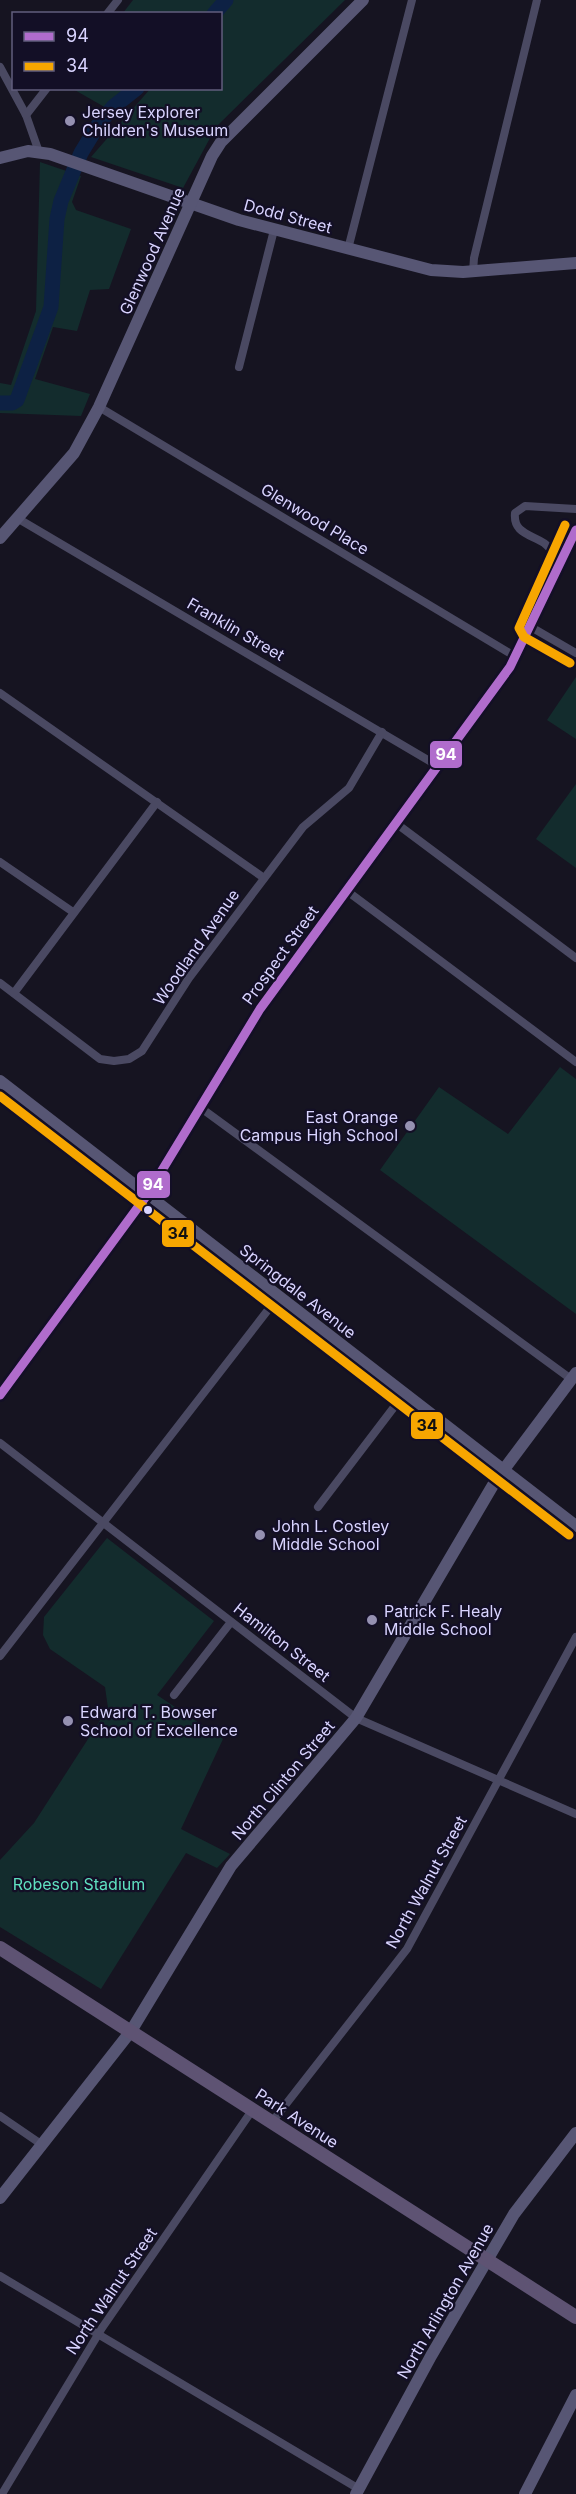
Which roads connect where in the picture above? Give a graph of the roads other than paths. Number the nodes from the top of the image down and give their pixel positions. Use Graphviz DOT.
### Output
graph roads {
  1 [pos="118,0"];
  2 [pos="363,0"];
  3 [pos="412,0"];
  4 [pos="537,0"];
  5 [pos="109,12"];
  6 [pos="0,67"];
  7 [pos="12,89"];
  8 [pos="12,90"];
  9 [pos="45,90"];
  10 [pos="26,115"];
  11 [pos="39,152"];
  12 [pos="0,158"];
  13 [pos="191,203"];
  14 [pos="274,230"];
  15 [pos="348,249"];
  16 [pos="576,264"];
  17 [pos="473,272"];
  18 [pos="239,368"];
  19 [pos="99,407"];
  20 [pos="576,510"];
  21 [pos="17,518"];
  22 [pos="576,530"];
  23 [pos="0,538"];
  24 [pos="562,560"];
  25 [pos="531,627"];
  26 [pos="576,654"];
  27 [pos="516,657"];
  28 [pos="0,693"];
  29 [pos="382,732"];
  30 [pos="438,766"];
  31 [pos="157,802"];
  32 [pos="397,824"];
  33 [pos="0,862"];
  34 [pos="264,878"];
  35 [pos="347,891"];
  36 [pos="73,912"];
  37 [pos="576,958"];
  38 [pos="0,983"];
  39 [pos="14,993"];
  40 [pos="576,1062"];
  41 [pos="0,1081"];
  42 [pos="201,1108"];
  43 [pos="147,1195"];
  44 [pos="278,1297"];
  45 [pos="573,1376"];
  46 [pos="404,1394"];
  47 [pos="0,1395"];
  48 [pos="0,1443"];
  49 [pos="503,1471"];
  50 [pos="318,1507"];
  51 [pos="103,1523"];
  52 [pos="576,1526"];
  53 [pos="231,1622"];
  54 [pos="576,1637"];
  55 [pos="0,1656"];
  56 [pos="174,1695"];
  57 [pos="356,1718"];
  58 [pos="500,1780"];
  59 [pos="576,1814"];
  60 [pos="0,1948"];
  61 [pos="130,2031"];
  62 [pos="253,2109"];
  63 [pos="0,2116"];
  64 [pos="272,2122"];
  65 [pos="576,2133"];
  66 [pos="41,2144"];
  67 [pos="0,2198"];
  68 [pos="487,2261"];
  69 [pos="0,2277"];
  70 [pos="576,2317"];
  71 [pos="98,2335"];
  72 [pos="576,2395"];
  73 [pos="358,2492"];
  74 [pos="2,2494"];
  75 [pos="525,2494"];
  1 -- 5 [label="street"];
  2 -- 13 [label="street, Glenwood Avenue"];
  3 -- 15 [label="street"];
  4 -- 17 [label="street"];
  6 -- 7 [label="street"];
  8 -- 10 [label="street"];
  9 -- 10 [label="street"];
  10 -- 11 [label="street"];
  11 -- 12 [label="street, Dodd Street"];
  11 -- 13 [label="street, Dodd Street"];
  13 -- 14 [label="street, Dodd Street"];
  13 -- 19 [label="street, Glenwood Avenue"];
  14 -- 15 [label="street, Dodd Street"];
  14 -- 18 [label="street"];
  15 -- 17 [label="street, Dodd Street"];
  16 -- 17 [label="street, Dodd Street"];
  19 -- 21 [label="street, Glenwood Avenue"];
  19 -- 27 [label="street, Glenwood Place"];
  20 -- 24 [label="street"];
  21 -- 23 [label="street, Glenwood Avenue"];
  21 -- 29 [label="street, Franklin Street"];
  22 -- 24 [label="street, Prospect Street"];
  24 -- 25 [label="street, Prospect Street"];
  25 -- 26 [label="street"];
  25 -- 27 [label="street, Prospect Street"];
  27 -- 30 [label="street, Prospect Street"];
  28 -- 31 [label="street"];
  29 -- 30 [label="street, Franklin Street"];
  29 -- 34 [label="street, Woodland Avenue"];
  30 -- 32 [label="street, Prospect Street"];
  31 -- 34 [label="street"];
  31 -- 36 [label="street"];
  32 -- 35 [label="street, Prospect Street"];
  32 -- 37 [label="street"];
  33 -- 36 [label="street"];
  34 -- 39 [label="street, Woodland Avenue"];
  35 -- 40 [label="street"];
  35 -- 42 [label="street, Prospect Street"];
  36 -- 39 [label="street"];
  38 -- 39 [label="street, Woodland Avenue"];
  41 -- 43 [label="street, Springdale Avenue"];
  42 -- 43 [label="street, Prospect Street"];
  42 -- 45 [label="street"];
  43 -- 44 [label="street, Springdale Avenue"];
  43 -- 47 [label="street, Prospect Street"];
  44 -- 46 [label="street, Springdale Avenue"];
  44 -- 51 [label="street"];
  45 -- 49 [label="street, North Clinton Street"];
  46 -- 49 [label="street, Springdale Avenue"];
  46 -- 50 [label="street"];
  48 -- 51 [label="street, Hamilton Street"];
  49 -- 52 [label="street, Springdale Avenue"];
  49 -- 57 [label="street, North Clinton Street"];
  51 -- 53 [label="street, Hamilton Street"];
  51 -- 55 [label="street"];
  53 -- 56 [label="street"];
  53 -- 57 [label="street, Hamilton Street"];
  54 -- 58 [label="street, North Walnut Street"];
  57 -- 58 [label="street, Hamilton Street"];
  57 -- 61 [label="street, North Clinton Street"];
  58 -- 59 [label="street, Hamilton Street"];
  58 -- 64 [label="street, North Walnut Street"];
  60 -- 61 [label="main road, Park Avenue"];
  61 -- 62 [label="main road, Park Avenue"];
  61 -- 66 [label="street, North Clinton Street"];
  62 -- 64 [label="main road, Park Avenue"];
  62 -- 71 [label="street, North Walnut Street"];
  63 -- 66 [label="street"];
  64 -- 68 [label="main road, Park Avenue"];
  65 -- 68 [label="street, North Arlington Avenue"];
  66 -- 67 [label="street, North Clinton Street"];
  68 -- 70 [label="main road, Park Avenue"];
  68 -- 73 [label="street, North Arlington Avenue"];
  69 -- 71 [label="street"];
  71 -- 73 [label="street"];
  71 -- 74 [label="street, North Walnut Street"];
  72 -- 75 [label="street"];
}
